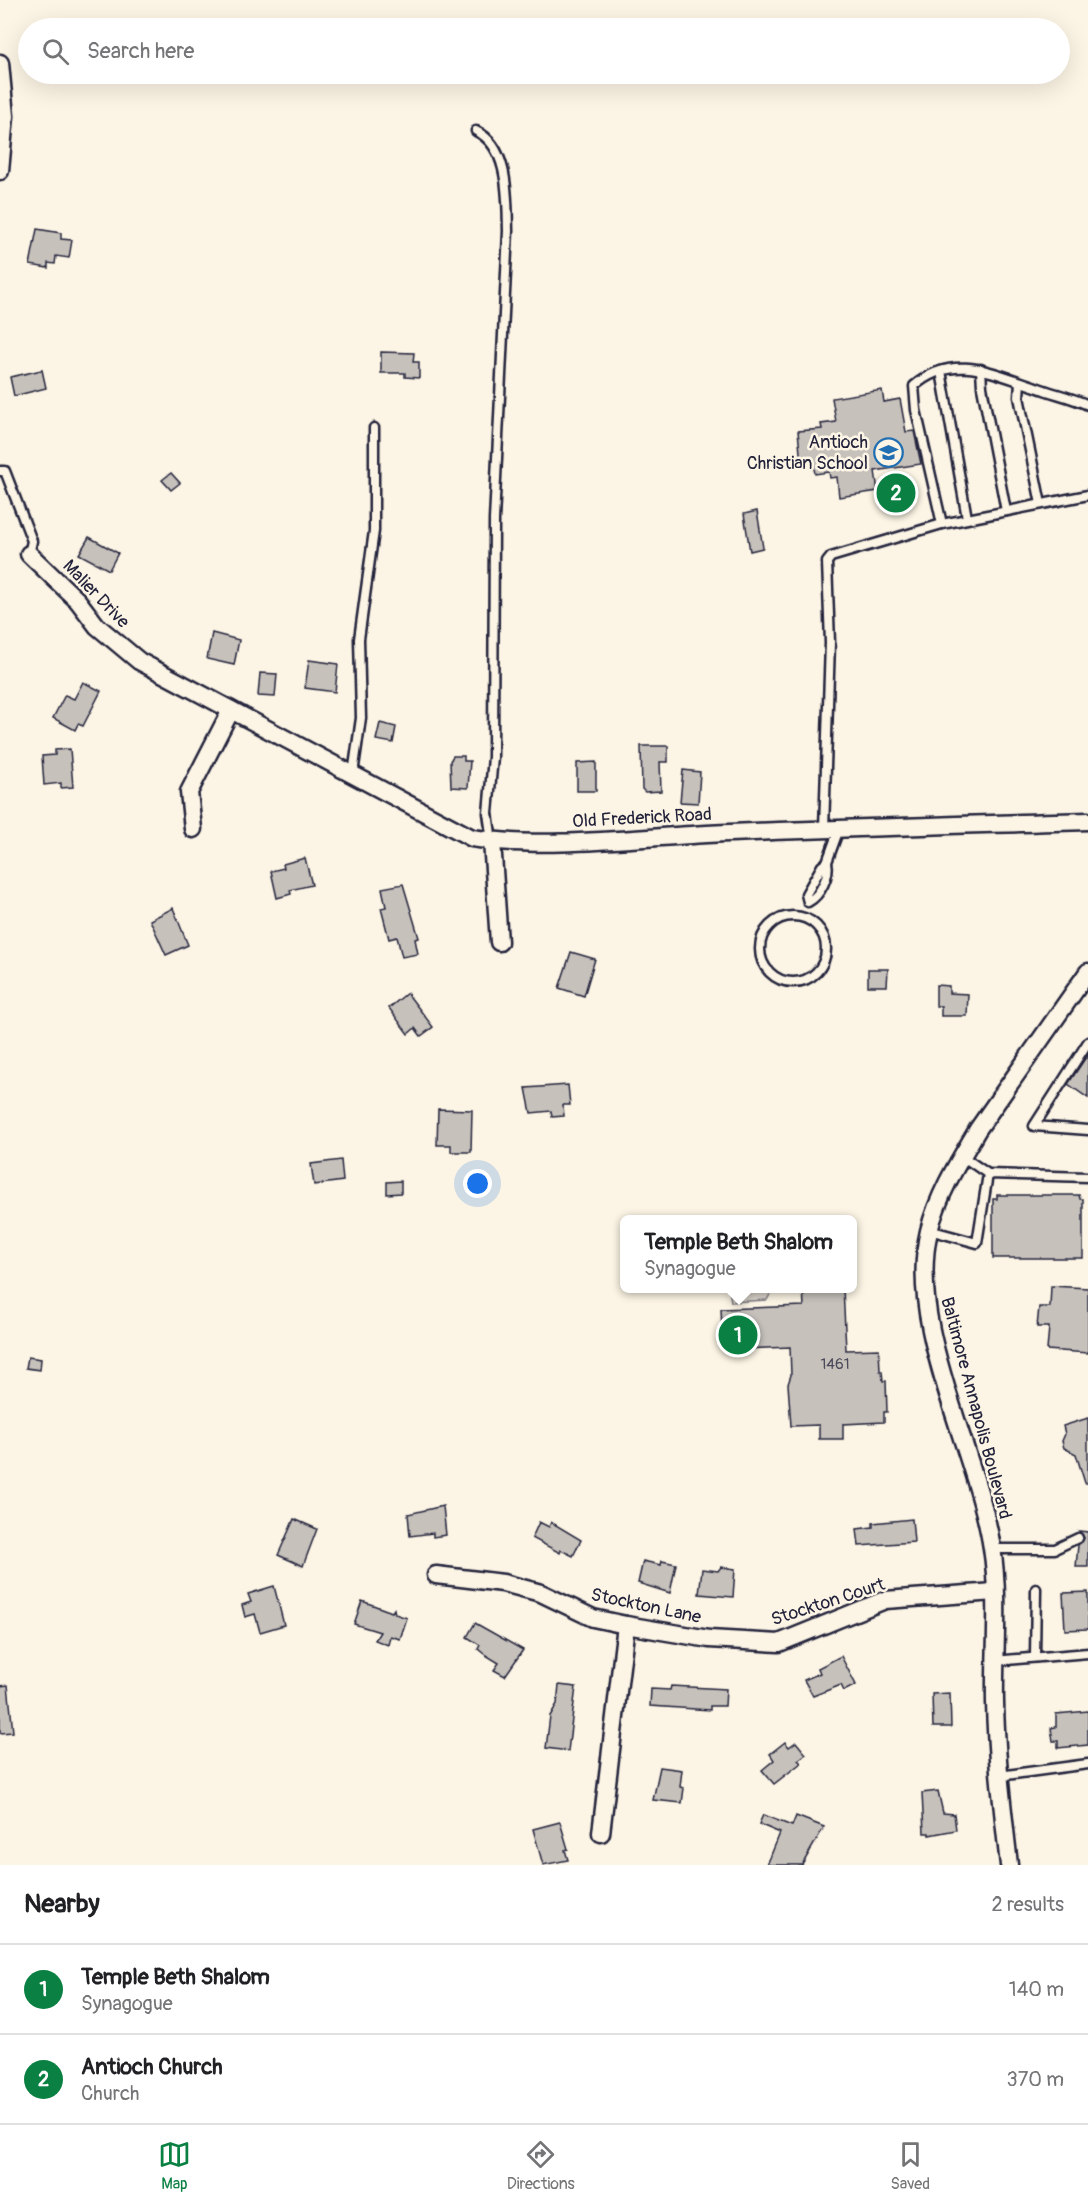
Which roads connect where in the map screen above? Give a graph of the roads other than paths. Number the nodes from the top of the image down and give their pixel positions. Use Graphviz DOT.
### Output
graph roads {
  1 [pos="0,63"];
  2 [pos="476,132"];
  3 [pos="0,171"];
  4 [pos="981,369"];
  5 [pos="941,370"];
  6 [pos="1020,382"];
  7 [pos="1088,405"];
  8 [pos="374,428"];
  9 [pos="0,471"];
  10 [pos="1088,495"];
  11 [pos="1041,504"];
  12 [pos="1006,511"];
  13 [pos="967,518"];
  14 [pos="942,524"];
  15 [pos="29,554"];
  16 [pos="231,710"];
  17 [pos="353,774"];
  18 [pos="1088,821"];
  19 [pos="193,829"];
  20 [pos="832,829"];
  21 [pos="492,842"];
  22 [pos="802,918"];
  23 [pos="499,942"];
  24 [pos="1088,972"];
  25 [pos="1088,1042"];
  26 [pos="1088,1130"];
  27 [pos="962,1156"];
  28 [pos="988,1174"];
  29 [pos="1088,1177"];
  30 [pos="929,1230"];
  31 [pos="1078,1538"];
  32 [pos="992,1549"];
  33 [pos="436,1575"];
  34 [pos="1036,1589"];
  35 [pos="995,1592"];
  36 [pos="626,1625"];
  37 [pos="710,1639"];
  38 [pos="1088,1653"];
  39 [pos="1035,1657"];
  40 [pos="994,1660"];
  41 [pos="1088,1764"];
  42 [pos="999,1776"];
  43 [pos="601,1833"];
  44 [pos="1009,1865"];
  1 -- 3 [label="street"];
  2 -- 21 [label="lane"];
  4 -- 5 [label="lane"];
  4 -- 6 [label="lane"];
  4 -- 12 [label="lane"];
  5 -- 13 [label="lane"];
  5 -- 14 [label="lane"];
  6 -- 7 [label="lane"];
  6 -- 11 [label="lane"];
  8 -- 17 [label="lane"];
  9 -- 15 [label="lane"];
  10 -- 11 [label="lane"];
  11 -- 12 [label="lane"];
  12 -- 13 [label="lane"];
  13 -- 14 [label="lane"];
  14 -- 20 [label="lane"];
  15 -- 16 [label="street, Malier Drive"];
  16 -- 17 [label="street, Old Frederick Road"];
  16 -- 19 [label="street"];
  17 -- 21 [label="street, Old Frederick Road"];
  18 -- 20 [label="street, Old Frederick Road"];
  20 -- 21 [label="street, Old Frederick Road"];
  20 -- 22 [label="lane"];
  21 -- 23 [label="street"];
  22 -- 22 [label="lane"];
  24 -- 27 [label="street, Baltimore Annapolis Boulevard"];
  25 -- 26 [label="lane"];
  27 -- 28 [label="lane"];
  27 -- 30 [label="street, Baltimore Annapolis Boulevard"];
  28 -- 29 [label="lane"];
  28 -- 30 [label="lane"];
  30 -- 32 [label="street, Baltimore Annapolis Boulevard"];
  31 -- 32 [label="lane"];
  32 -- 35 [label="street, Baltimore Annapolis Boulevard"];
  33 -- 36 [label="street, Stockton Lane"];
  34 -- 39 [label="lane"];
  35 -- 37 [label="street, Stockton Court"];
  35 -- 40 [label="street, Baltimore Annapolis Boulevard"];
  36 -- 37 [label="street, Stockton Lane"];
  36 -- 43 [label="street"];
  38 -- 39 [label="lane"];
  39 -- 40 [label="lane"];
  40 -- 42 [label="street, Baltimore Annapolis Boulevard"];
  41 -- 42 [label="lane"];
  42 -- 44 [label="street, Baltimore Annapolis Boulevard"];
}
